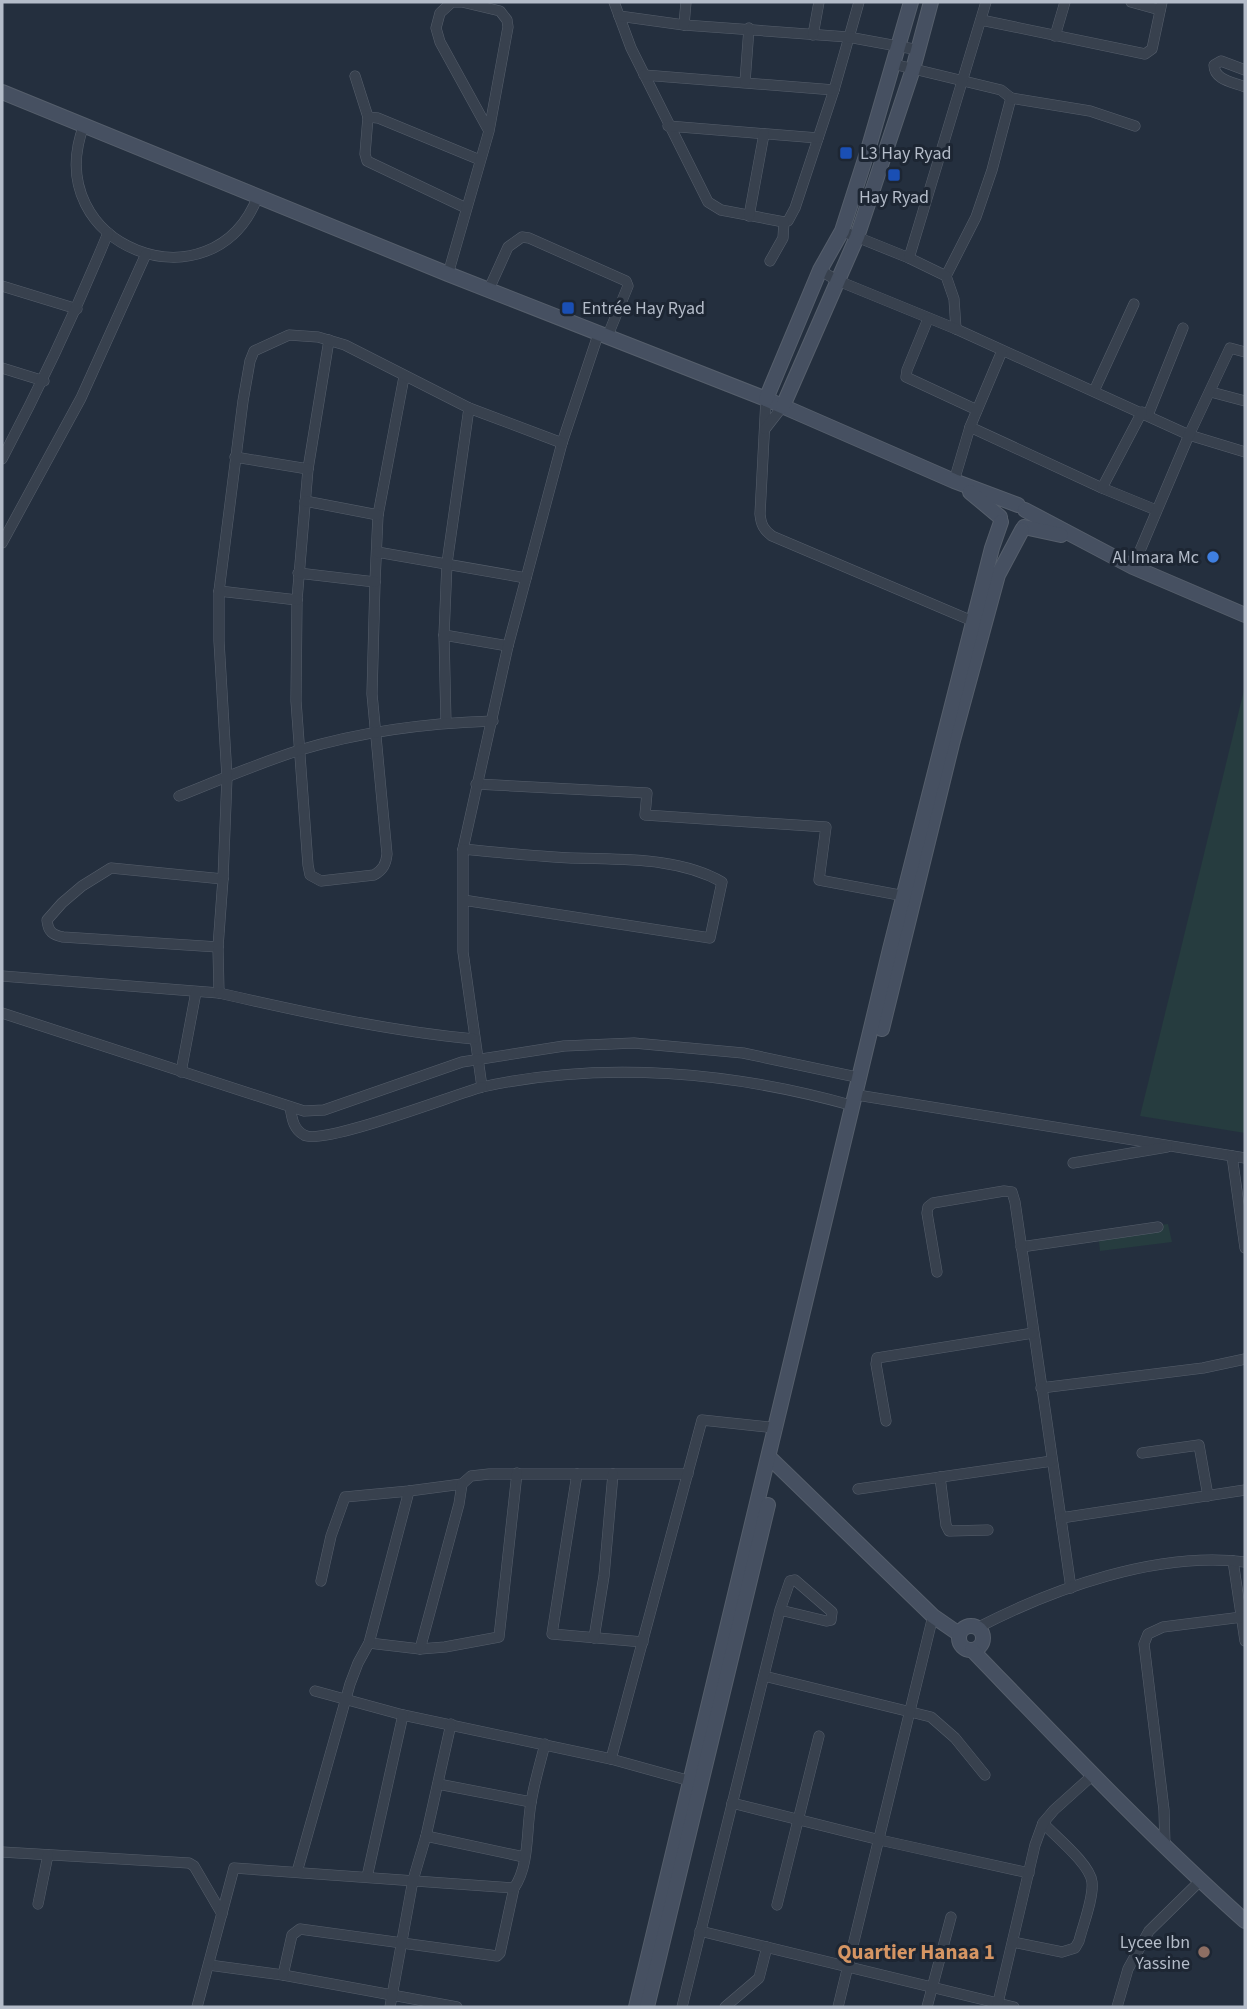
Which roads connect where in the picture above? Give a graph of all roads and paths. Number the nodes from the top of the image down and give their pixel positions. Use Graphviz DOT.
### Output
graph roads {
  1 [pos="614,2"];
  2 [pos="686,2"];
  3 [pos="819,2"];
  4 [pos="859,2"];
  5 [pos="911,2"];
  6 [pos="931,2"];
  7 [pos="986,2"];
  8 [pos="1065,2"];
  9 [pos="1130,2"];
  10 [pos="1161,6"];
  11 [pos="619,16"];
  12 [pos="981,20"];
  13 [pos="684,25"];
  14 [pos="749,28"];
  15 [pos="813,35"];
  16 [pos="1055,36"];
  17 [pos="848,37"];
  18 [pos="898,47"];
  19 [pos="919,50"];
  20 [pos="893,64"];
  21 [pos="913,69"];
  22 [pos="1245,70"];
  23 [pos="644,75"];
  24 [pos="355,76"];
  25 [pos="961,79"];
  26 [pos="745,82"];
  27 [pos="1245,87"];
  28 [pos="834,90"];
  29 [pos="2,92"];
  30 [pos="1011,98"];
  31 [pos="368,117"];
  32 [pos="84,125"];
  33 [pos="668,126"];
  34 [pos="1135,126"];
  35 [pos="489,131"];
  36 [pos="764,134"];
  37 [pos="818,138"];
  38 [pos="480,160"];
  39 [pos="258,196"];
  40 [pos="466,208"];
  41 [pos="749,216"];
  42 [pos="784,222"];
  43 [pos="842,231"];
  44 [pos="108,233"];
  45 [pos="857,237"];
  46 [pos="146,254"];
  47 [pos="909,258"];
  48 [pos="770,261"];
  49 [pos="820,270"];
  50 [pos="448,274"];
  51 [pos="946,276"];
  52 [pos="836,280"];
  53 [pos="2,286"];
  54 [pos="489,289"];
  55 [pos="1134,304"];
  56 [pos="77,309"];
  57 [pos="928,319"];
  58 [pos="1183,328"];
  59 [pos="956,330"];
  60 [pos="604,334"];
  61 [pos="329,340"];
  62 [pos="1002,351"];
  63 [pos="1245,352"];
  64 [pos="2,368"];
  65 [pos="404,377"];
  66 [pos="44,380"];
  67 [pos="1094,391"];
  68 [pos="1211,391"];
  69 [pos="766,398"];
  70 [pos="1245,401"];
  71 [pos="783,406"];
  72 [pos="469,408"];
  73 [pos="977,410"];
  74 [pos="1145,414"];
  75 [pos="970,427"];
  76 [pos="764,429"];
  77 [pos="1189,435"];
  78 [pos="562,443"];
  79 [pos="1245,452"];
  80 [pos="235,457"];
  81 [pos="2,459"];
  82 [pos="308,469"];
  83 [pos="954,481"];
  84 [pos="1102,488"];
  85 [pos="305,501"];
  86 [pos="1021,508"];
  87 [pos="1156,510"];
  88 [pos="378,515"];
  89 [pos="1000,519"];
  90 [pos="1023,529"];
  91 [pos="1076,538"];
  92 [pos="2,542"];
  93 [pos="377,552"];
  94 [pos="447,563"];
  95 [pos="1133,567"];
  96 [pos="298,573"];
  97 [pos="526,578"];
  98 [pos="375,582"];
  99 [pos="219,591"];
  100 [pos="297,600"];
  101 [pos="1245,615"];
  102 [pos="978,624"];
  103 [pos="444,635"];
  104 [pos="508,646"];
  105 [pos="493,721"];
  106 [pos="446,723"];
  107 [pos="377,732"];
  108 [pos="300,750"];
  109 [pos="227,777"];
  110 [pos="476,784"];
  111 [pos="179,796"];
  112 [pos="463,849"];
  113 [pos="223,879"];
  114 [pos="909,897"];
  115 [pos="463,900"];
  116 [pos="218,947"];
  117 [pos="2,976"];
  118 [pos="196,992"];
  119 [pos="219,993"];
  120 [pos="2,1013"];
  121 [pos="474,1039"];
  122 [pos="478,1060"];
  123 [pos="181,1072"];
  124 [pos="861,1078"];
  125 [pos="481,1087"];
  126 [pos="859,1099"];
  127 [pos="290,1107"];
  128 [pos="1174,1145"];
  129 [pos="1233,1156"];
  130 [pos="1245,1158"];
  131 [pos="1073,1163"];
  132 [pos="1158,1227"];
  133 [pos="1021,1247"];
  134 [pos="1245,1248"];
  135 [pos="937,1272"];
  136 [pos="1033,1333"];
  137 [pos="803,1338"];
  138 [pos="1245,1359"];
  139 [pos="1041,1388"];
  140 [pos="886,1421"];
  141 [pos="777,1428"];
  142 [pos="1142,1452"];
  143 [pos="1052,1461"];
  144 [pos="774,1462"];
  145 [pos="516,1473"];
  146 [pos="577,1474"];
  147 [pos="613,1474"];
  148 [pos="688,1474"];
  149 [pos="940,1477"];
  150 [pos="462,1483"];
  151 [pos="858,1489"];
  152 [pos="1245,1490"];
  153 [pos="409,1491"];
  154 [pos="1208,1496"];
  155 [pos="1061,1518"];
  156 [pos="988,1530"];
  157 [pos="1233,1560"];
  158 [pos="1245,1562"];
  159 [pos="321,1581"];
  160 [pos="1071,1588"];
  161 [pos="780,1610"];
  162 [pos="933,1616"];
  163 [pos="1242,1617"];
  164 [pos="977,1628"];
  165 [pos="959,1634"];
  166 [pos="594,1638"];
  167 [pos="1245,1641"];
  168 [pos="643,1642"];
  169 [pos="369,1643"];
  170 [pos="421,1649"];
  171 [pos="972,1650"];
  172 [pos="764,1676"];
  173 [pos="315,1691"];
  174 [pos="345,1699"];
  175 [pos="910,1712"];
  176 [pos="403,1714"];
  177 [pos="451,1724"];
  178 [pos="819,1736"];
  179 [pos="545,1744"];
  180 [pos="611,1759"];
  181 [pos="985,1775"];
  182 [pos="1093,1775"];
  183 [pos="696,1783"];
  184 [pos="438,1784"];
  185 [pos="531,1802"];
  186 [pos="732,1802"];
  187 [pos="799,1819"];
  188 [pos="1043,1824"];
  189 [pos="426,1836"];
  190 [pos="880,1840"];
  191 [pos="1165,1846"];
  192 [pos="2,1852"];
  193 [pos="48,1855"];
  194 [pos="524,1857"];
  195 [pos="297,1872"];
  196 [pos="1028,1873"];
  197 [pos="368,1877"];
  198 [pos="413,1880"];
  199 [pos="1200,1881"];
  200 [pos="514,1888"];
  201 [pos="38,1904"];
  202 [pos="777,1905"];
  203 [pos="222,1914"];
  204 [pos="951,1917"];
  205 [pos="1245,1921"];
  206 [pos="700,1931"];
  207 [pos="401,1941"];
  208 [pos="1013,1942"];
  209 [pos="767,1947"];
  210 [pos="209,1965"];
  211 [pos="847,1967"];
  212 [pos="283,1975"];
  213 [pos="932,1988"];
  214 [pos="392,1996"];
  215 [pos="997,2006"];
  216 [pos="197,2007"];
  217 [pos="390,2007"];
  218 [pos="457,2007"];
  219 [pos="636,2007"];
  220 [pos="647,2007"];
  221 [pos="682,2007"];
  222 [pos="724,2007"];
  223 [pos="838,2007"];
  224 [pos="927,2007"];
  225 [pos="1014,2007"];
  226 [pos="1117,2007"];
  1 -- 11 [label="street"];
  2 -- 13 [label="street"];
  3 -- 15 [label="street"];
  4 -- 17 [label="street"];
  5 -- 18 [label="main road"];
  6 -- 19 [label="main road"];
  7 -- 12 [label="street"];
  8 -- 16 [label="street"];
  9 -- 10 [label="street"];
  10 -- 16 [label="street"];
  11 -- 13 [label="street"];
  11 -- 23 [label="street"];
  12 -- 16 [label="street"];
  12 -- 25 [label="street"];
  13 -- 14 [label="street"];
  14 -- 15 [label="street"];
  14 -- 26 [label="street"];
  15 -- 17 [label="street"];
  17 -- 18 [label="street"];
  17 -- 28 [label="street"];
  18 -- 19 [label="street"];
  18 -- 20 [label="main road"];
  19 -- 21 [label="main road"];
  20 -- 21 [label="street"];
  20 -- 43 [label="main road"];
  21 -- 25 [label="street"];
  21 -- 45 [label="main road"];
  22 -- 27 [label="street"];
  23 -- 26 [label="street"];
  23 -- 33 [label="street"];
  24 -- 31 [label="street"];
  25 -- 30 [label="street"];
  25 -- 47 [label="street"];
  26 -- 28 [label="street"];
  28 -- 37 [label="street"];
  29 -- 32 [label="main road"];
  30 -- 34 [label="street"];
  30 -- 51 [label="street"];
  31 -- 38 [label="street"];
  31 -- 40 [label="street"];
  32 -- 39 [label="main road"];
  32 -- 44 [label="street"];
  33 -- 36 [label="street"];
  33 -- 41 [label="street"];
  35 -- 35 [label="street"];
  35 -- 38 [label="street"];
  36 -- 37 [label="street"];
  36 -- 41 [label="street"];
  37 -- 42 [label="street"];
  38 -- 40 [label="street"];
  39 -- 46 [label="street"];
  39 -- 50 [label="main road"];
  40 -- 50 [label="street"];
  41 -- 42 [label="street"];
  42 -- 48 [label="street"];
  43 -- 45 [label="street"];
  43 -- 49 [label="main road"];
  44 -- 46 [label="street"];
  44 -- 56 [label="street"];
  45 -- 47 [label="street"];
  45 -- 52 [label="main road"];
  46 -- 92 [label="street"];
  47 -- 51 [label="street"];
  49 -- 52 [label="street"];
  49 -- 69 [label="main road"];
  50 -- 54 [label="main road"];
  51 -- 59 [label="street"];
  52 -- 57 [label="street"];
  52 -- 71 [label="main road"];
  53 -- 56 [label="street"];
  54 -- 60 [label="main road"];
  54 -- 60 [label="street"];
  55 -- 67 [label="street"];
  56 -- 66 [label="street"];
  57 -- 59 [label="street"];
  57 -- 73 [label="street"];
  58 -- 74 [label="street"];
  59 -- 62 [label="street"];
  60 -- 69 [label="main road"];
  60 -- 78 [label="street"];
  61 -- 65 [label="street"];
  61 -- 80 [label="street"];
  61 -- 82 [label="street"];
  62 -- 67 [label="street"];
  62 -- 73 [label="street"];
  63 -- 68 [label="street"];
  64 -- 66 [label="street"];
  65 -- 72 [label="street"];
  65 -- 88 [label="street"];
  66 -- 81 [label="street"];
  67 -- 74 [label="street"];
  68 -- 70 [label="street"];
  68 -- 77 [label="street"];
  69 -- 71 [label="main road"];
  69 -- 76 [label="street"];
  71 -- 76 [label="street"];
  71 -- 83 [label="main road"];
  72 -- 78 [label="street"];
  72 -- 94 [label="street"];
  73 -- 75 [label="street"];
  74 -- 77 [label="street"];
  74 -- 84 [label="street"];
  75 -- 83 [label="street"];
  75 -- 84 [label="street"];
  76 -- 102 [label="street"];
  77 -- 79 [label="street"];
  77 -- 87 [label="street"];
  78 -- 97 [label="street"];
  80 -- 82 [label="street"];
  80 -- 99 [label="street"];
  82 -- 85 [label="street"];
  83 -- 86 [label="main road"];
  83 -- 89 [label="main road"];
  84 -- 87 [label="street"];
  85 -- 88 [label="street"];
  85 -- 96 [label="street"];
  86 -- 89 [label="main road"];
  86 -- 90 [label="main road"];
  86 -- 91 [label="main road"];
  87 -- 95 [label="street"];
  88 -- 93 [label="street"];
  89 -- 90 [label="main road"];
  89 -- 102 [label="main road"];
  90 -- 91 [label="main road"];
  90 -- 102 [label="main road"];
  91 -- 95 [label="main road"];
  93 -- 94 [label="street"];
  93 -- 98 [label="street"];
  94 -- 97 [label="street"];
  94 -- 103 [label="street"];
  95 -- 101 [label="main road"];
  96 -- 98 [label="street"];
  96 -- 100 [label="street"];
  97 -- 104 [label="street"];
  98 -- 107 [label="street"];
  99 -- 100 [label="street"];
  99 -- 109 [label="street"];
  100 -- 108 [label="street"];
  102 -- 114 [label="main road"];
  103 -- 104 [label="street"];
  103 -- 106 [label="street"];
  104 -- 105 [label="street"];
  105 -- 106 [label="street"];
  105 -- 110 [label="street"];
  106 -- 107 [label="street"];
  107 -- 108 [label="street"];
  107 -- 108 [label="street"];
  108 -- 109 [label="street"];
  109 -- 111 [label="street"];
  109 -- 113 [label="street"];
  110 -- 112 [label="street"];
  110 -- 114 [label="street"];
  112 -- 115 [label="street"];
  112 -- 115 [label="street"];
  113 -- 116 [label="street"];
  113 -- 116 [label="street"];
  114 -- 124 [label="main road"];
  114 -- 126 [label="main road"];
  115 -- 121 [label="street"];
  116 -- 119 [label="street"];
  117 -- 118 [label="street"];
  118 -- 119 [label="street"];
  118 -- 123 [label="street"];
  119 -- 121 [label="street"];
  120 -- 123 [label="street"];
  121 -- 122 [label="street"];
  122 -- 124 [label="street"];
  122 -- 125 [label="street"];
  122 -- 127 [label="street"];
  123 -- 127 [label="street"];
  124 -- 126 [label="main road"];
  125 -- 126 [label="street"];
  125 -- 127 [label="street"];
  126 -- 128 [label="street"];
  126 -- 137 [label="main road"];
  128 -- 129 [label="street"];
  128 -- 131 [label="street"];
  129 -- 130 [label="street"];
  129 -- 134 [label="street"];
  132 -- 133 [label="street"];
  133 -- 135 [label="street"];
  133 -- 136 [label="street"];
  136 -- 139 [label="street"];
  136 -- 140 [label="street"];
  137 -- 141 [label="main road"];
  137 -- 144 [label="main road"];
  138 -- 139 [label="street"];
  139 -- 143 [label="street"];
  141 -- 144 [label="main road"];
  141 -- 148 [label="street"];
  142 -- 154 [label="street"];
  143 -- 149 [label="street"];
  143 -- 155 [label="street"];
  144 -- 162 [label="main road"];
  144 -- 183 [label="main road"];
  145 -- 146 [label="street"];
  145 -- 150 [label="street"];
  145 -- 170 [label="street"];
  146 -- 147 [label="street"];
  146 -- 166 [label="street"];
  147 -- 148 [label="street"];
  147 -- 166 [label="street"];
  148 -- 168 [label="street"];
  149 -- 151 [label="street"];
  149 -- 156 [label="street"];
  150 -- 153 [label="street"];
  150 -- 170 [label="street"];
  152 -- 154 [label="street"];
  153 -- 159 [label="street"];
  153 -- 169 [label="street"];
  154 -- 155 [label="street"];
  155 -- 160 [label="street"];
  157 -- 158 [label="street"];
  157 -- 160 [label="street"];
  157 -- 163 [label="street"];
  160 -- 164 [label="street"];
  161 -- 161 [label="street"];
  161 -- 172 [label="street"];
  162 -- 165 [label="main road"];
  162 -- 175 [label="street"];
  163 -- 167 [label="street"];
  163 -- 191 [label="street"];
  164 -- 165 [label="main road"];
  164 -- 171 [label="main road"];
  165 -- 171 [label="main road"];
  166 -- 168 [label="street"];
  168 -- 180 [label="street"];
  169 -- 170 [label="street"];
  169 -- 174 [label="street"];
  171 -- 182 [label="main road"];
  172 -- 175 [label="street"];
  172 -- 186 [label="street"];
  173 -- 174 [label="street"];
  174 -- 176 [label="street"];
  174 -- 195 [label="street"];
  175 -- 181 [label="street"];
  175 -- 190 [label="street"];
  176 -- 177 [label="street"];
  176 -- 197 [label="street"];
  177 -- 179 [label="street"];
  177 -- 184 [label="street"];
  178 -- 187 [label="street"];
  179 -- 180 [label="street"];
  179 -- 185 [label="street"];
  180 -- 183 [label="street"];
  182 -- 188 [label="street"];
  182 -- 191 [label="main road"];
  183 -- 219 [label="main road"];
  183 -- 220 [label="main road"];
  184 -- 185 [label="street"];
  184 -- 189 [label="street"];
  185 -- 194 [label="street"];
  186 -- 187 [label="street"];
  186 -- 206 [label="street"];
  187 -- 190 [label="street"];
  187 -- 202 [label="street"];
  188 -- 196 [label="street"];
  188 -- 208 [label="street"];
  189 -- 194 [label="street"];
  189 -- 198 [label="street"];
  190 -- 196 [label="street"];
  190 -- 211 [label="street"];
  191 -- 199 [label="main road"];
  192 -- 193 [label="street"];
  193 -- 201 [label="street"];
  193 -- 203 [label="street"];
  194 -- 200 [label="street"];
  195 -- 197 [label="street"];
  195 -- 203 [label="street"];
  196 -- 208 [label="street"];
  197 -- 198 [label="street"];
  198 -- 200 [label="street"];
  198 -- 207 [label="street"];
  199 -- 205 [label="main road"];
  199 -- 226 [label="street"];
  200 -- 207 [label="street"];
  203 -- 210 [label="street"];
  204 -- 213 [label="street"];
  206 -- 209 [label="street"];
  206 -- 221 [label="street"];
  207 -- 212 [label="street"];
  207 -- 214 [label="street"];
  208 -- 215 [label="street"];
  209 -- 211 [label="street"];
  209 -- 222 [label="street"];
  210 -- 212 [label="street"];
  210 -- 216 [label="street"];
  211 -- 213 [label="street"];
  211 -- 223 [label="street"];
  212 -- 214 [label="street"];
  213 -- 215 [label="street"];
  213 -- 224 [label="street"];
  214 -- 217 [label="street"];
  214 -- 218 [label="street"];
  215 -- 225 [label="street"];
}
